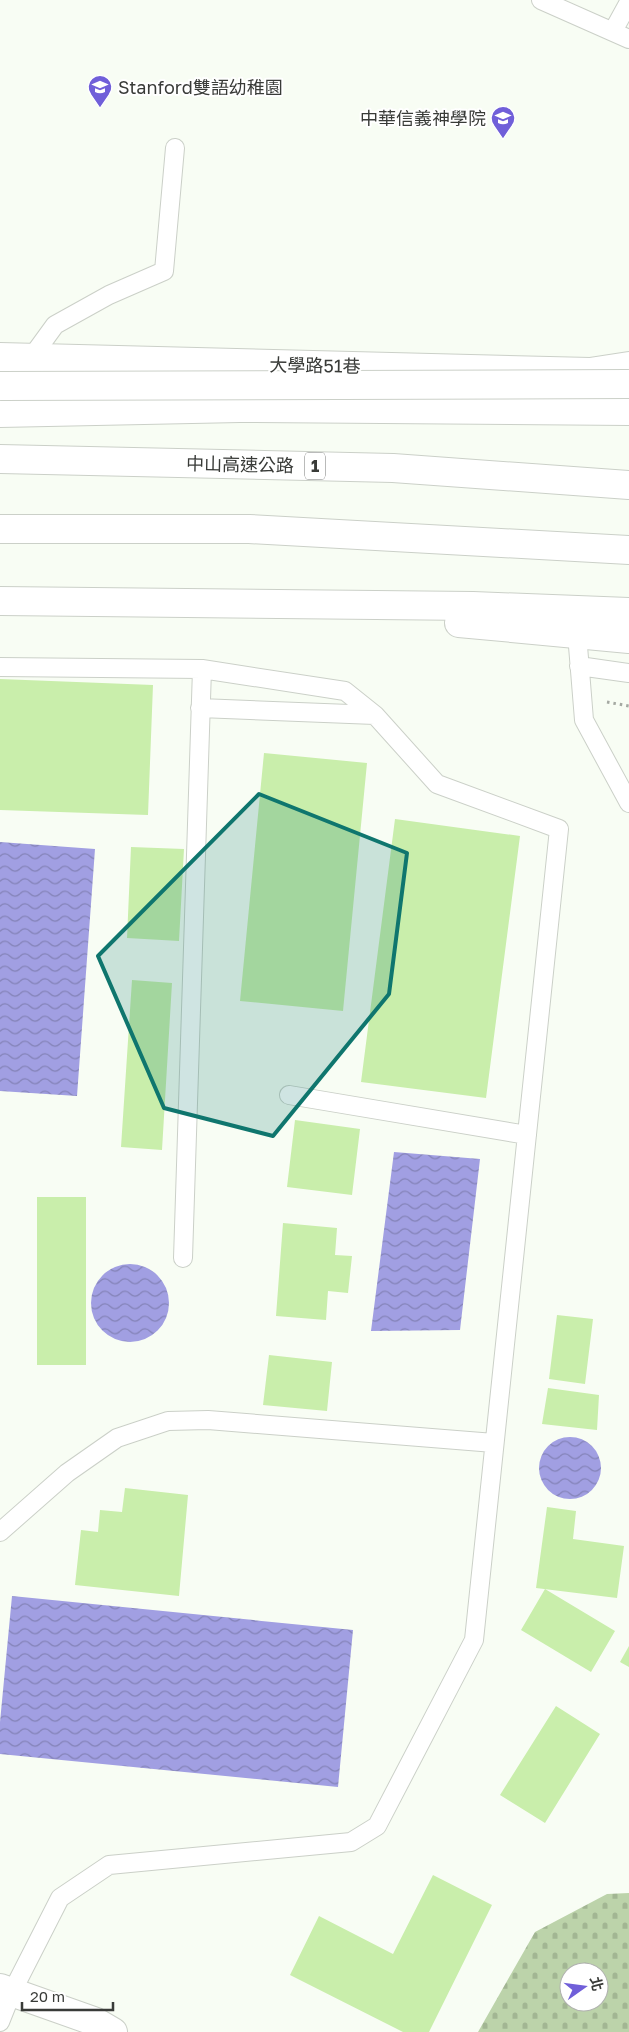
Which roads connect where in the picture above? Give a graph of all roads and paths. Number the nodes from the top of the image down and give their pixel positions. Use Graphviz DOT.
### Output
graph roads {
  1 [pos="541,0"];
  2 [pos="629,2"];
  3 [pos="613,31"];
  4 [pos="629,38"];
  5 [pos="175,148"];
  6 [pos="0,357"];
  7 [pos="31,358"];
  8 [pos="629,366"];
  9 [pos="629,384"];
  10 [pos="0,386"];
  11 [pos="629,411"];
  12 [pos="0,413"];
  13 [pos="0,459"];
  14 [pos="629,485"];
  15 [pos="0,529"];
  16 [pos="66,529"];
  17 [pos="0,537"];
  18 [pos="629,550"];
  19 [pos="0,601"];
  20 [pos="246,604"];
  21 [pos="629,612"];
  22 [pos="629,639"];
  23 [pos="578,646"];
  24 [pos="580,666"];
  25 [pos="0,667"];
  26 [pos="202,669"];
  27 [pos="629,673"];
  28 [pos="200,708"];
  29 [pos="375,715"];
  30 [pos="629,803"];
  31 [pos="289,1095"];
  32 [pos="526,1135"];
  33 [pos="183,1258"];
  34 [pos="494,1443"];
  35 [pos="0,1532"];
  36 [pos="6,1990"];
  37 [pos="0,2022"];
  38 [pos="109,2029"];
  1 -- 3 [label="lane"];
  2 -- 3 [label="lane"];
  3 -- 4 [label="lane"];
  5 -- 7 [label="lane"];
  6 -- 7 [label="main road, 大學路51巷"];
  7 -- 8 [label="main road, 大學路51巷"];
  9 -- 10 [label="main road, bridge"];
  11 -- 12 [label="main road"];
  13 -- 14 [label="main road, 中山高速公路 / 1"];
  15 -- 16 [label="main road"];
  16 -- 17 [label="main road"];
  16 -- 18 [label="main road"];
  19 -- 20 [label="main road"];
  20 -- 21 [label="main road"];
  20 -- 22 [label="main road"];
  23 -- 24 [label="lane"];
  24 -- 27 [label="lane"];
  24 -- 30 [label="lane"];
  25 -- 26 [label="lane"];
  26 -- 28 [label="lane"];
  26 -- 29 [label="lane"];
  28 -- 29 [label="lane"];
  28 -- 33 [label="lane"];
  29 -- 32 [label="lane"];
  31 -- 32 [label="lane"];
  32 -- 34 [label="lane"];
  34 -- 35 [label="lane"];
  34 -- 36 [label="lane"];
  36 -- 37 [label="lane"];
  36 -- 38 [label="main road"];
}
